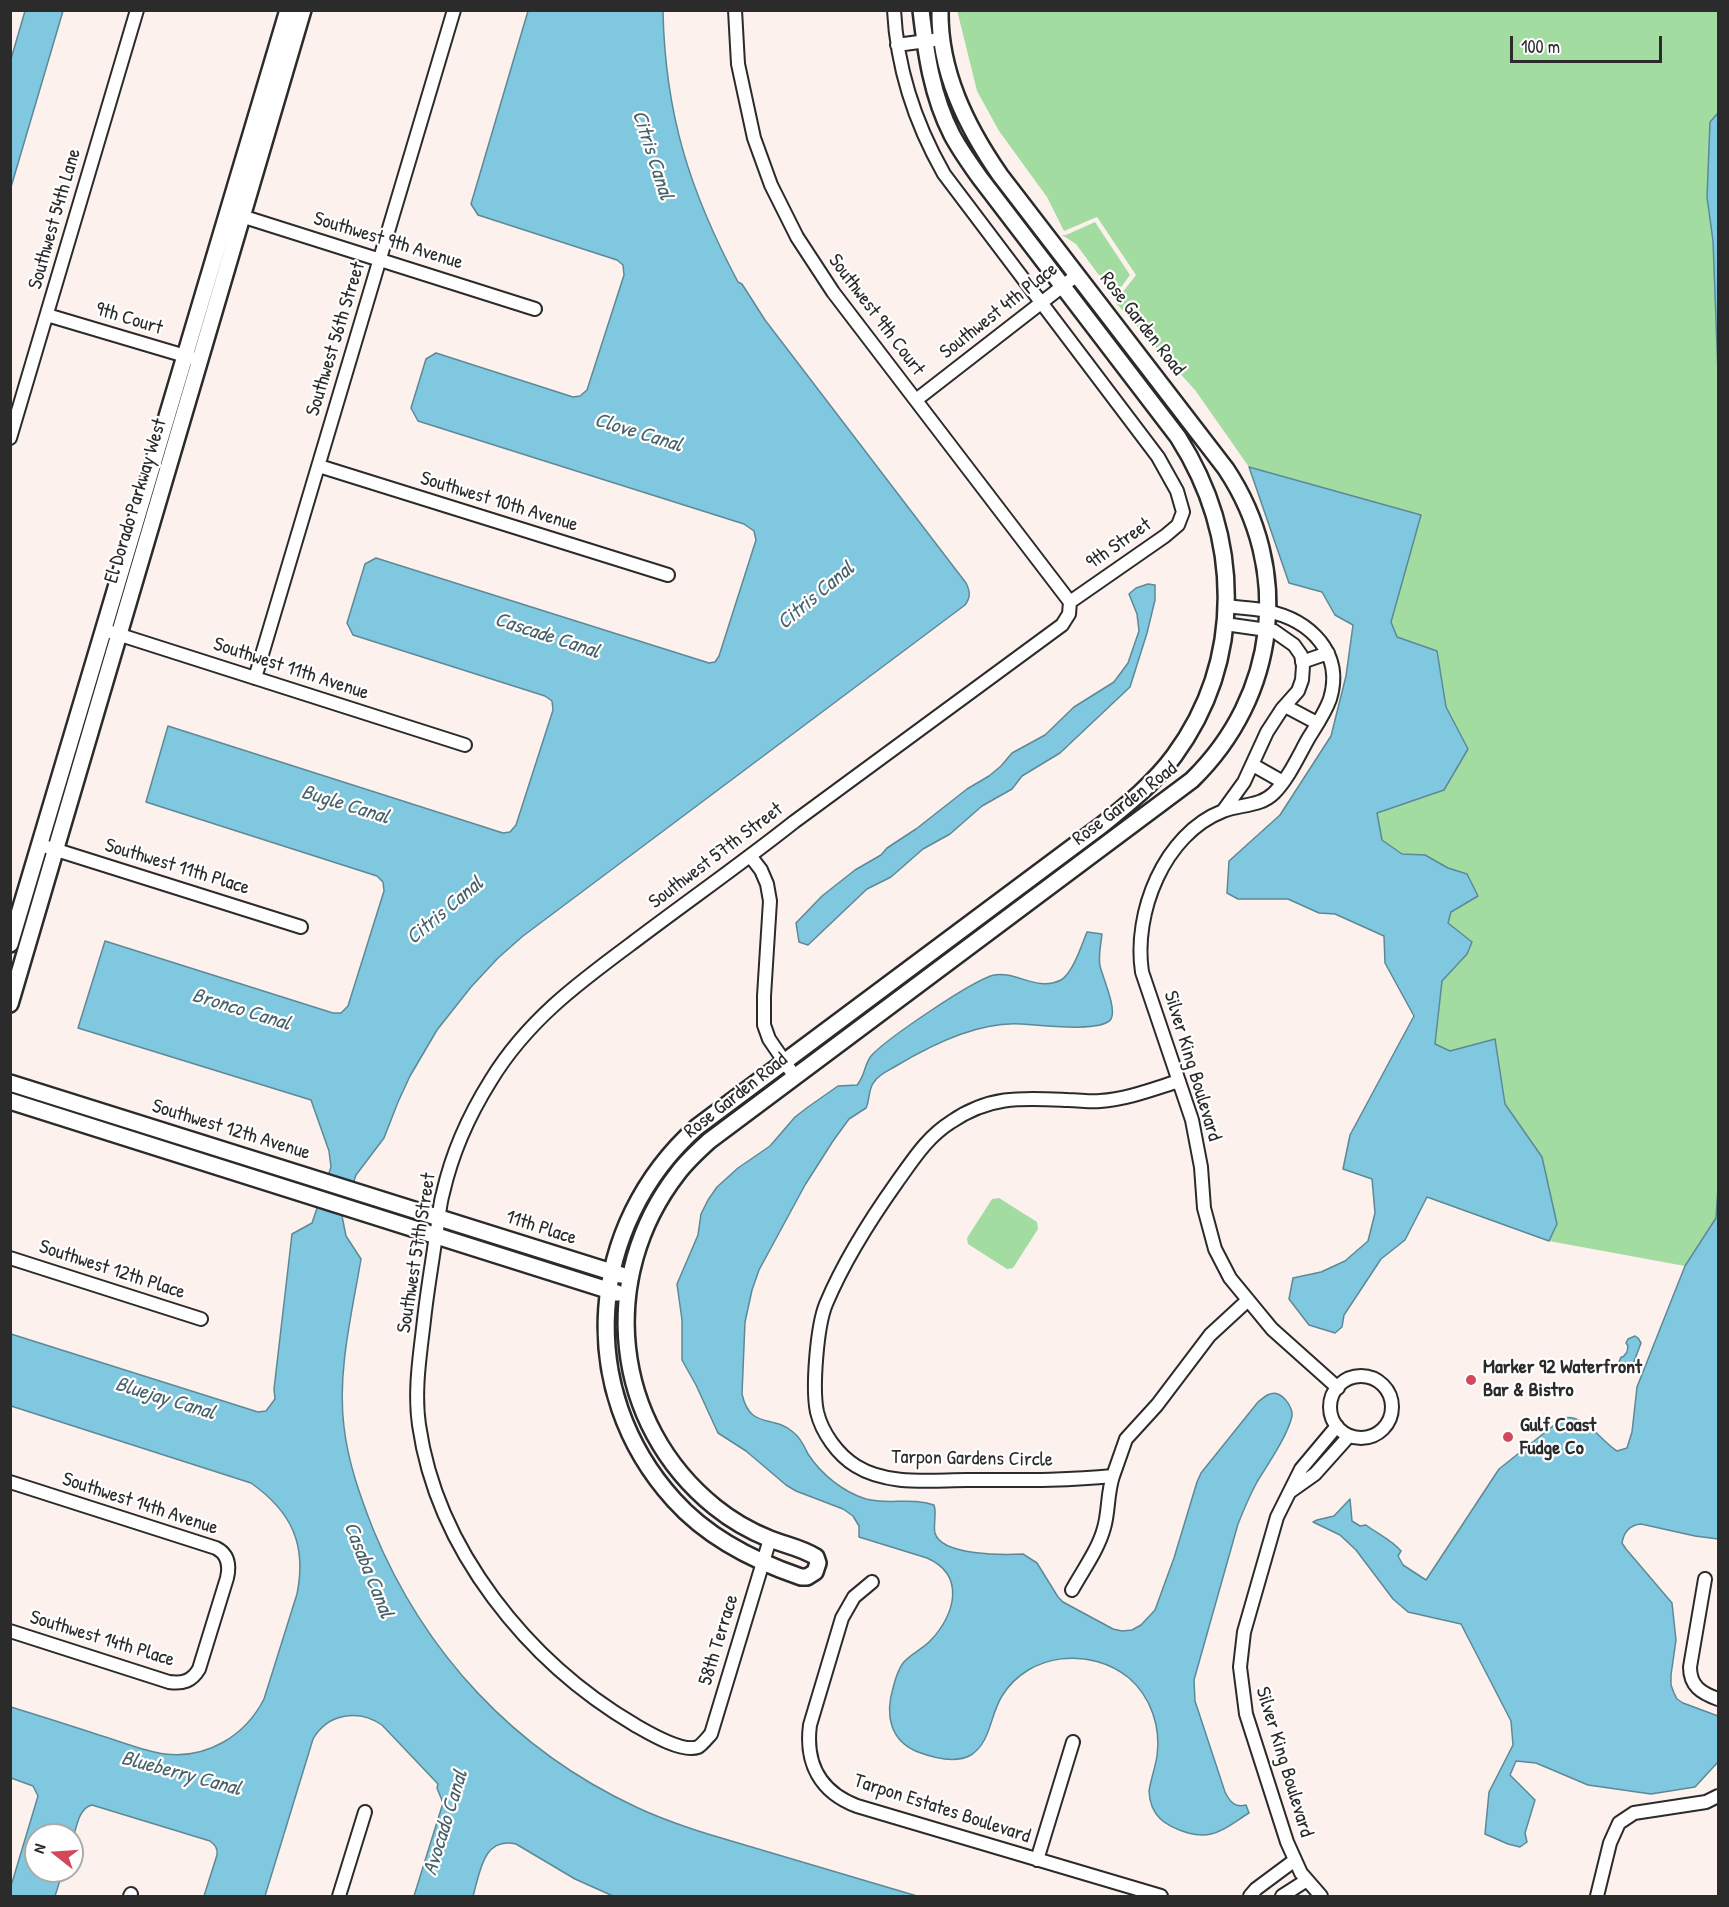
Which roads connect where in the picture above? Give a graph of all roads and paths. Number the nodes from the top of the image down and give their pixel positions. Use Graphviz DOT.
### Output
graph roads {
  1 [pos="137,10"];
  2 [pos="288,10"];
  3 [pos="303,10"];
  4 [pos="454,10"];
  5 [pos="735,10"];
  6 [pos="894,10"];
  7 [pos="921,10"];
  8 [pos="940,10"];
  9 [pos="940,39"];
  10 [pos="924,42"];
  11 [pos="897,45"];
  12 [pos="235,214"];
  13 [pos="381,259"];
  14 [pos="1077,275"];
  15 [pos="1063,286"];
  16 [pos="1041,304"];
  17 [pos="536,309"];
  18 [pos="47,315"];
  19 [pos="193,358"];
  20 [pos="916,400"];
  21 [pos="10,438"];
  22 [pos="318,466"];
  23 [pos="668,575"];
  24 [pos="1070,602"];
  25 [pos="1226,606"];
  26 [pos="1268,611"];
  27 [pos="1225,624"];
  28 [pos="1266,629"];
  29 [pos="111,633"];
  30 [pos="1328,653"];
  31 [pos="1302,662"];
  32 [pos="255,678"];
  33 [pos="1285,706"];
  34 [pos="1317,723"];
  35 [pos="465,745"];
  36 [pos="1252,765"];
  37 [pos="1282,782"];
  38 [pos="1223,811"];
  39 [pos="40,845"];
  40 [pos="56,850"];
  41 [pos="751,856"];
  42 [pos="15,913"];
  43 [pos="36,919"];
  44 [pos="301,927"];
  45 [pos="10,944"];
  46 [pos="10,1004"];
  47 [pos="784,1062"];
  48 [pos="795,1077"];
  49 [pos="1179,1081"];
  50 [pos="10,1083"];
  51 [pos="10,1101"];
  52 [pos="439,1218"];
  53 [pos="436,1237"];
  54 [pos="10,1258"];
  55 [pos="611,1272"];
  56 [pos="630,1277"];
  57 [pos="608,1290"];
  58 [pos="627,1296"];
  59 [pos="1248,1300"];
  60 [pos="201,1319"];
  61 [pos="1338,1388"];
  62 [pos="1337,1426"];
  63 [pos="1349,1436"];
  64 [pos="1113,1476"];
  65 [pos="10,1482"];
  66 [pos="1290,1492"];
  67 [pos="770,1539"];
  68 [pos="762,1562"];
  69 [pos="1705,1579"];
  70 [pos="872,1582"];
  71 [pos="1072,1590"];
  72 [pos="214,1621"];
  73 [pos="10,1631"];
  74 [pos="1719,1699"];
  75 [pos="1073,1742"];
  76 [pos="698,1747"];
  77 [pos="1719,1797"];
  78 [pos="365,1812"];
  79 [pos="1037,1860"];
  80 [pos="1295,1860"];
  81 [pos="1307,1880"];
  82 [pos="339,1896"];
  83 [pos="1161,1896"];
  84 [pos="1250,1896"];
  85 [pos="1282,1896"];
  86 [pos="1321,1896"];
  87 [pos="1597,1896"];
  1 -- 18 [label="street, Southwest 54th Lane"];
  2 -- 12 [label="street, El Dorado Parkway West"];
  3 -- 12 [label="street, El Dorado Parkway West"];
  4 -- 13 [label="street, Southwest 56th Street"];
  5 -- 20 [label="street, Southwest 9th Court"];
  6 -- 11 [label="street"];
  7 -- 10 [label="street, Rose Garden Road"];
  8 -- 9 [label="street, Rose Garden Road"];
  9 -- 10 [label="street"];
  9 -- 14 [label="street, Rose Garden Road"];
  10 -- 11 [label="street"];
  10 -- 15 [label="street, Rose Garden Road"];
  11 -- 16 [label="street"];
  12 -- 13 [label="street, Southwest 9th Avenue"];
  12 -- 19 [label="street, El Dorado Parkway West"];
  13 -- 17 [label="street, Southwest 9th Avenue"];
  13 -- 22 [label="street, Southwest 56th Street"];
  14 -- 15 [label="street, Southwest 4th Place"];
  14 -- 26 [label="street, Rose Garden Road"];
  15 -- 16 [label="street, Southwest 4th Place"];
  15 -- 25 [label="street, Rose Garden Road"];
  16 -- 20 [label="street, Southwest 4th Place"];
  16 -- 24 [label="street, 9th Street"];
  18 -- 19 [label="street, 9th Court"];
  18 -- 21 [label="street, Southwest 54th Lane"];
  19 -- 29 [label="street, El Dorado Parkway West"];
  20 -- 24 [label="street, Southwest 9th Court"];
  22 -- 23 [label="street, Southwest 10th Avenue"];
  22 -- 32 [label="street, Southwest 56th Street"];
  24 -- 41 [label="street, Southwest 57th Street"];
  25 -- 26 [label="street, Silver King Boulevard"];
  25 -- 27 [label="street, Rose Garden Road"];
  26 -- 28 [label="street, Rose Garden Road"];
  26 -- 30 [label="street, Silver King Boulevard"];
  27 -- 28 [label="street"];
  27 -- 47 [label="street, Rose Garden Road"];
  28 -- 31 [label="street"];
  28 -- 48 [label="street, Rose Garden Road"];
  29 -- 32 [label="street, Southwest 11th Avenue"];
  29 -- 39 [label="street, El Dorado Parkway West"];
  29 -- 40 [label="street, El Dorado Parkway West"];
  30 -- 31 [label="street"];
  30 -- 34 [label="street, Silver King Boulevard"];
  31 -- 33 [label="street, Silver King Boulevard"];
  32 -- 35 [label="street, Southwest 11th Avenue"];
  33 -- 34 [label="street"];
  33 -- 36 [label="street, Silver King Boulevard"];
  34 -- 37 [label="street, Silver King Boulevard"];
  36 -- 37 [label="street"];
  36 -- 38 [label="street, Silver King Boulevard"];
  37 -- 38 [label="street, Silver King Boulevard"];
  38 -- 49 [label="street, Silver King Boulevard"];
  39 -- 40 [label="street, Southwest 11th Place"];
  39 -- 42 [label="street, El Dorado Parkway West"];
  40 -- 43 [label="street, El Dorado Parkway West"];
  40 -- 44 [label="street, Southwest 11th Place"];
  41 -- 47 [label="street"];
  41 -- 52 [label="street, Southwest 57th Street"];
  42 -- 43 [label="street"];
  42 -- 45 [label="street, El Dorado Parkway West"];
  43 -- 46 [label="street, El Dorado Parkway West"];
  47 -- 48 [label="street"];
  47 -- 55 [label="street, Rose Garden Road"];
  48 -- 56 [label="street, Rose Garden Road"];
  49 -- 59 [label="street, Silver King Boulevard"];
  49 -- 64 [label="street, Tarpon Gardens Circle"];
  50 -- 52 [label="street, Southwest 12th Avenue"];
  51 -- 53 [label="street, Southwest 12th Avenue"];
  52 -- 53 [label="street, Southwest 57th Street"];
  52 -- 55 [label="street, 11th Place"];
  53 -- 57 [label="street, 11th Place"];
  53 -- 76 [label="street, Southwest 57th Street"];
  54 -- 60 [label="street, Southwest 12th Place"];
  55 -- 56 [label="street, 11th Place"];
  55 -- 57 [label="street, Rose Garden Road"];
  56 -- 58 [label="street, Rose Garden Road"];
  57 -- 58 [label="street, 11th Place"];
  57 -- 68 [label="street, Rose Garden Road"];
  58 -- 67 [label="street, Rose Garden Road"];
  59 -- 61 [label="street, Silver King Boulevard"];
  59 -- 64 [label="street"];
  61 -- 62 [label="street"];
  61 -- 63 [label="street"];
  62 -- 63 [label="street"];
  62 -- 66 [label="street, Silver King Boulevard"];
  63 -- 66 [label="street, Silver King Boulevard"];
  64 -- 71 [label="street"];
  65 -- 72 [label="street, Southwest 14th Avenue"];
  66 -- 80 [label="street, Silver King Boulevard"];
  67 -- 68 [label="street, 58th Terrace"];
  67 -- 68 [label="street, Rose Garden Road"];
  68 -- 76 [label="street, 58th Terrace"];
  69 -- 74 [label="street"];
  70 -- 79 [label="street, Tarpon Estates Boulevard"];
  72 -- 73 [label="street, Southwest 14th Place"];
  75 -- 79 [label="street"];
  77 -- 87 [label="street"];
  78 -- 82 [label="street"];
  79 -- 83 [label="street, Tarpon Estates Boulevard"];
  80 -- 81 [label="street, Silver King Boulevard"];
  80 -- 84 [label="street"];
  81 -- 85 [label="street"];
  81 -- 86 [label="street, Silver King Boulevard"];
}
